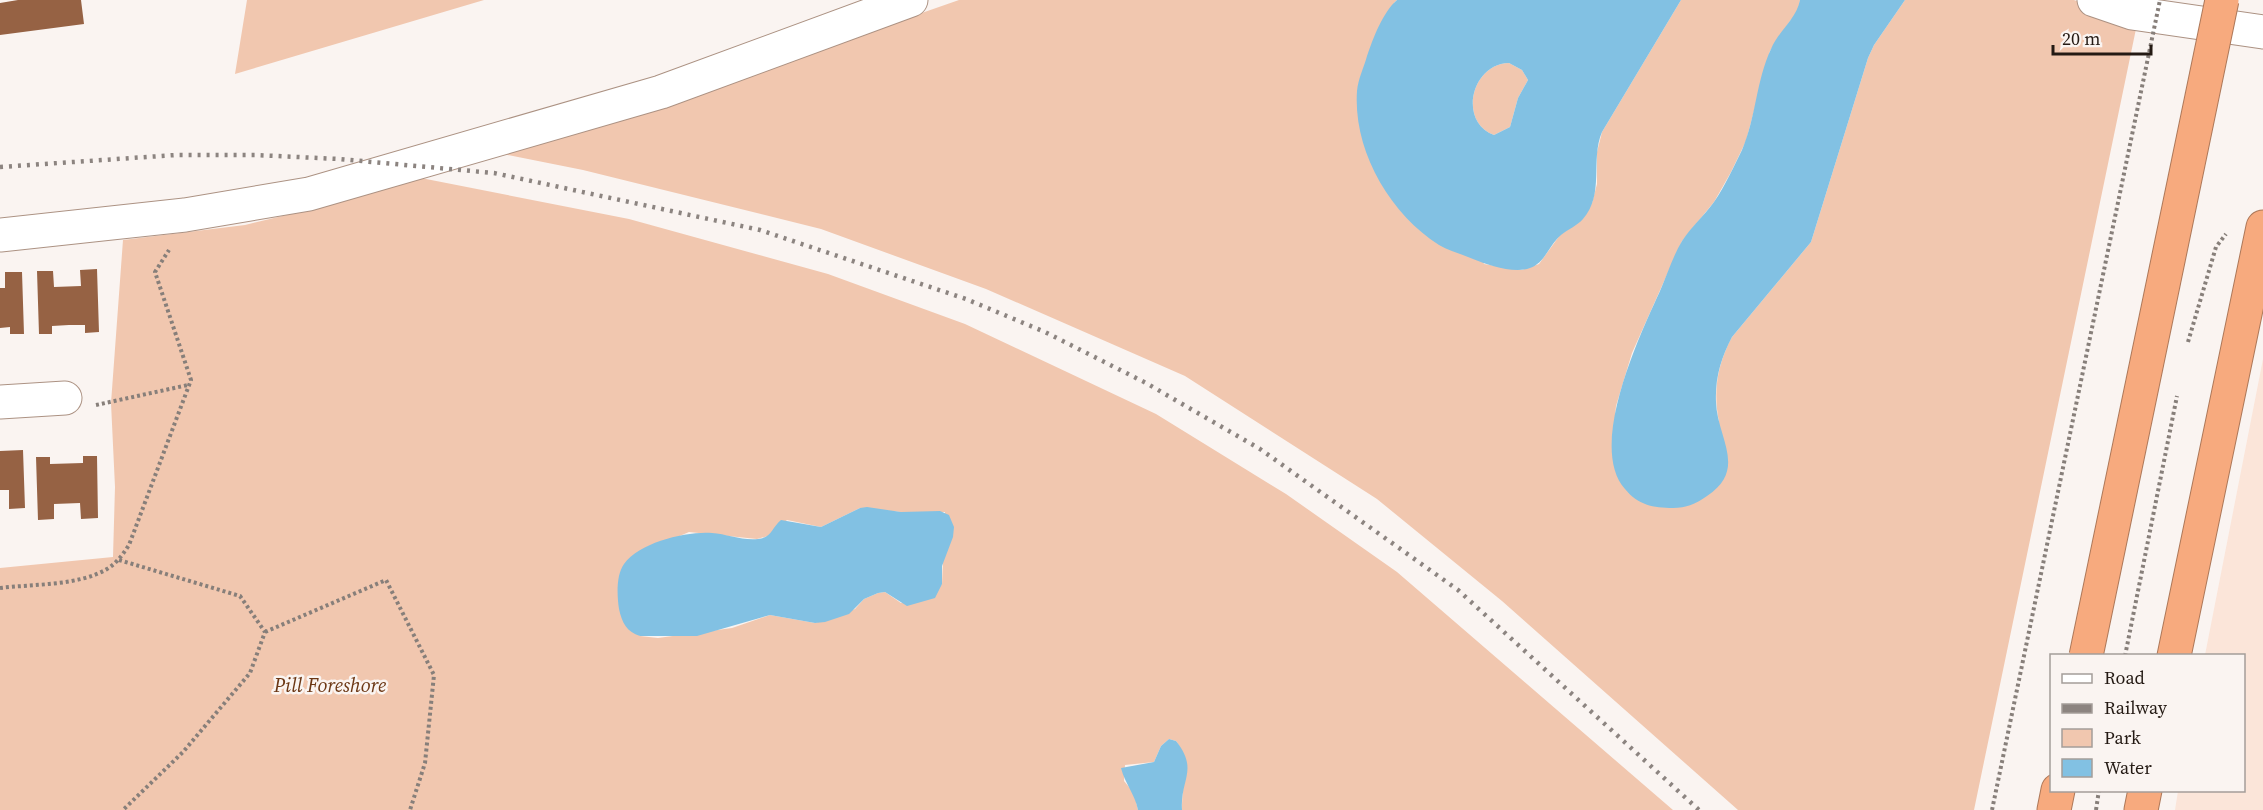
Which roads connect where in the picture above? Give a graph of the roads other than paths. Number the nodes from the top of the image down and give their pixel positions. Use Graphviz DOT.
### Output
graph roads {
  1 [pos="910,0"];
  2 [pos="2094,0"];
  3 [pos="2222,0"];
  4 [pos="2263,32"];
  5 [pos="2263,227"];
  6 [pos="0,235"];
  7 [pos="65,398"];
  8 [pos="0,402"];
  9 [pos="2086,654"];
  10 [pos="2174,654"];
  11 [pos="2058,792"];
  12 [pos="2145,792"];
  13 [pos="2054,810"];
  14 [pos="2141,810"];
  1 -- 6 [label="street"];
  2 -- 4 [label="street"];
  3 -- 9 [label="highway, bridge"];
  5 -- 10 [label="highway"];
  7 -- 8 [label="street"];
  11 -- 13 [label="highway"];
  12 -- 14 [label="highway"];
}
